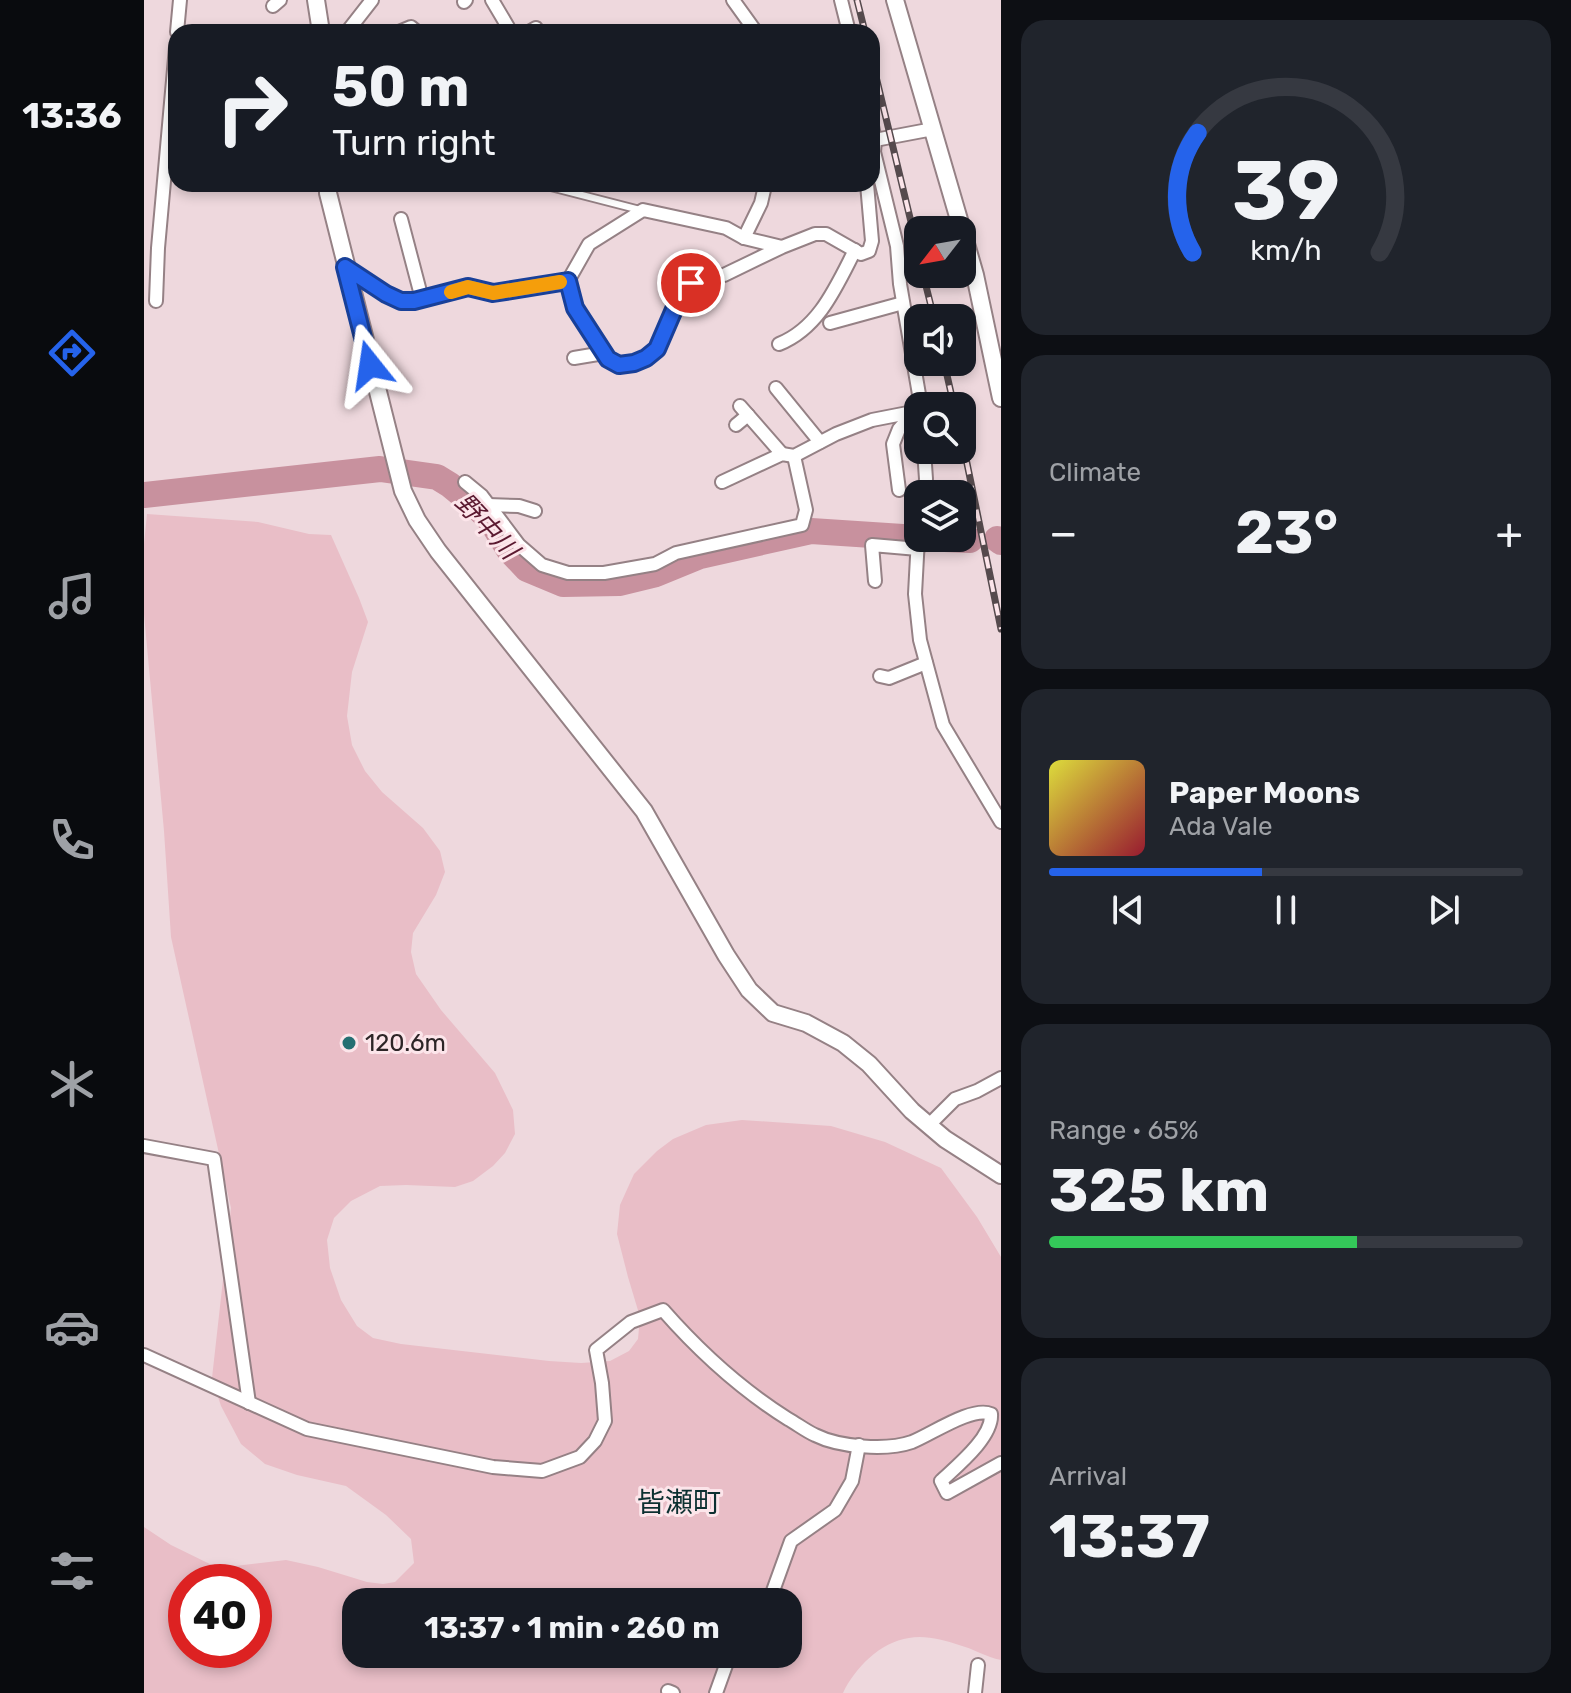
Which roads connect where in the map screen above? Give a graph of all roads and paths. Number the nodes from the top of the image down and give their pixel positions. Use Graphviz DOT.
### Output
graph roads {
  1 [pos="180,0"];
  2 [pos="316,0"];
  3 [pos="372,0"];
  4 [pos="492,0"];
  5 [pos="733,0"];
  6 [pos="841,0"];
  7 [pos="895,0"];
  8 [pos="178,24"];
  9 [pos="320,24"];
  10 [pos="353,24"];
  11 [pos="506,24"];
  12 [pos="750,24"];
  13 [pos="847,24"];
  14 [pos="933,129"];
  15 [pos="168,136"];
  16 [pos="880,143"];
  17 [pos="880,177"];
  18 [pos="328,192"];
  19 [pos="571,192"];
  20 [pos="764,192"];
  21 [pos="868,192"];
  22 [pos="643,210"];
  23 [pos="958,216"];
  24 [pos="401,219"];
  25 [pos="744,238"];
  26 [pos="782,247"];
  27 [pos="408,248"];
  28 [pos="855,250"];
  29 [pos="395,252"];
  30 [pos="345,267"];
  31 [pos="976,280"];
  32 [pos="568,281"];
  33 [pos="422,299"];
  34 [pos="156,301"];
  35 [pos="903,303"];
  36 [pos="830,323"];
  37 [pos="779,344"];
  38 [pos="604,353"];
  39 [pos="574,358"];
  40 [pos="776,388"];
  41 [pos="915,392"];
  42 [pos="1001,398"];
  43 [pos="904,413"];
  44 [pos="904,424"];
  45 [pos="736,425"];
  46 [pos="820,442"];
  47 [pos="788,455"];
  48 [pos="465,482"];
  49 [pos="722,482"];
  50 [pos="899,490"];
  51 [pos="488,505"];
  52 [pos="535,511"];
  53 [pos="904,544"];
  54 [pos="917,552"];
  55 [pos="875,581"];
  56 [pos="926,663"];
  57 [pos="880,676"];
  58 [pos="1001,822"];
  59 [pos="1001,1078"];
  60 [pos="929,1125"];
  61 [pos="144,1146"];
  62 [pos="1001,1175"];
  63 [pos="144,1355"];
  64 [pos="249,1403"];
  65 [pos="859,1445"];
  66 [pos="1001,1463"];
  67 [pos="774,1588"];
  68 [pos="978,1665"];
  69 [pos="725,1668"];
  70 [pos="980,1691"];
  71 [pos="716,1693"];
  1 -- 8 [label="street"];
  2 -- 9 [label="street"];
  3 -- 10 [label="street"];
  4 -- 11 [label="street"];
  5 -- 12 [label="street"];
  6 -- 13 [label="street"];
  7 -- 14 [label="street"];
  14 -- 16 [label="street"];
  14 -- 23 [label="street"];
  15 -- 34 [label="street"];
  17 -- 35 [label="street"];
  18 -- 30 [label="street"];
  19 -- 22 [label="lane"];
  20 -- 25 [label="street"];
  21 -- 28 [label="street"];
  22 -- 25 [label="street"];
  22 -- 32 [label="street"];
  24 -- 27 [label="street"];
  25 -- 26 [label="street"];
  26 -- 28 [label="street"];
  26 -- 38 [label="street"];
  27 -- 29 [label="street"];
  27 -- 33 [label="street"];
  28 -- 37 [label="street"];
  30 -- 33 [label="street"];
  30 -- 60 [label="street"];
  31 -- 42 [label="street"];
  32 -- 33 [label="street"];
  32 -- 38 [label="street"];
  35 -- 36 [label="street"];
  35 -- 41 [label="street"];
  38 -- 39 [label="street"];
  40 -- 46 [label="street"];
  43 -- 46 [label="street"];
  44 -- 50 [label="street"];
  45 -- 47 [label="street"];
  46 -- 47 [label="street"];
  47 -- 49 [label="street"];
  47 -- 51 [label="street"];
  48 -- 51 [label="street"];
  51 -- 52 [label="street"];
  53 -- 55 [label="street"];
  54 -- 56 [label="street"];
  56 -- 57 [label="street"];
  56 -- 58 [label="street"];
  59 -- 60 [label="street"];
  60 -- 62 [label="street"];
  61 -- 64 [label="street"];
  63 -- 64 [label="street"];
  64 -- 65 [label="street"];
  65 -- 66 [label="street"];
  65 -- 67 [label="street"];
  68 -- 70 [label="street"];
  69 -- 71 [label="street"];
}
